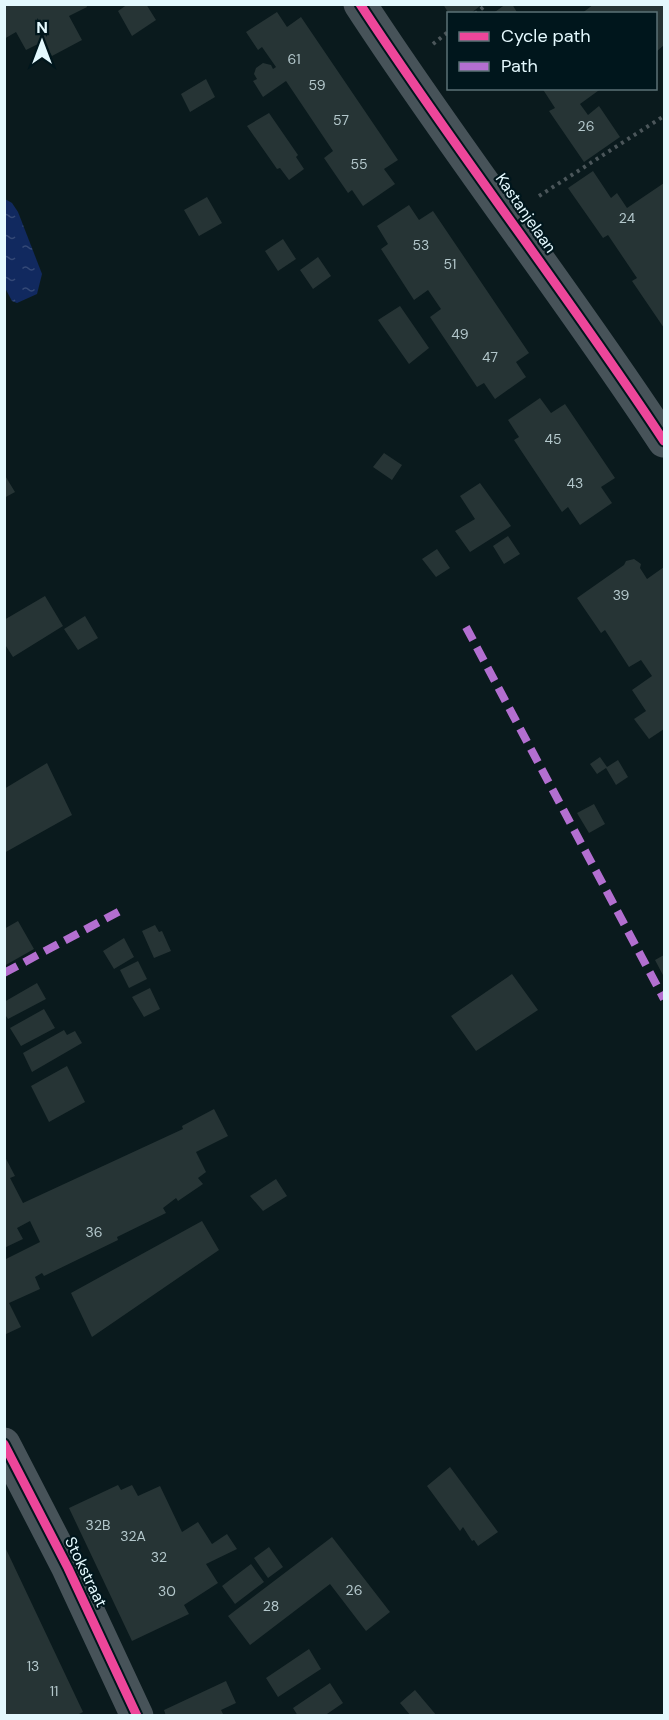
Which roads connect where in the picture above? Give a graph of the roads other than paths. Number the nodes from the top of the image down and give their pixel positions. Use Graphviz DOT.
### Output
graph roads {
  1 [pos="360,4"];
  2 [pos="664,441"];
  3 [pos="4,1444"];
  4 [pos="137,1716"];
  1 -- 2 [label="street, Kastanjelaan"];
  3 -- 4 [label="street, Stokstraat"];
}
